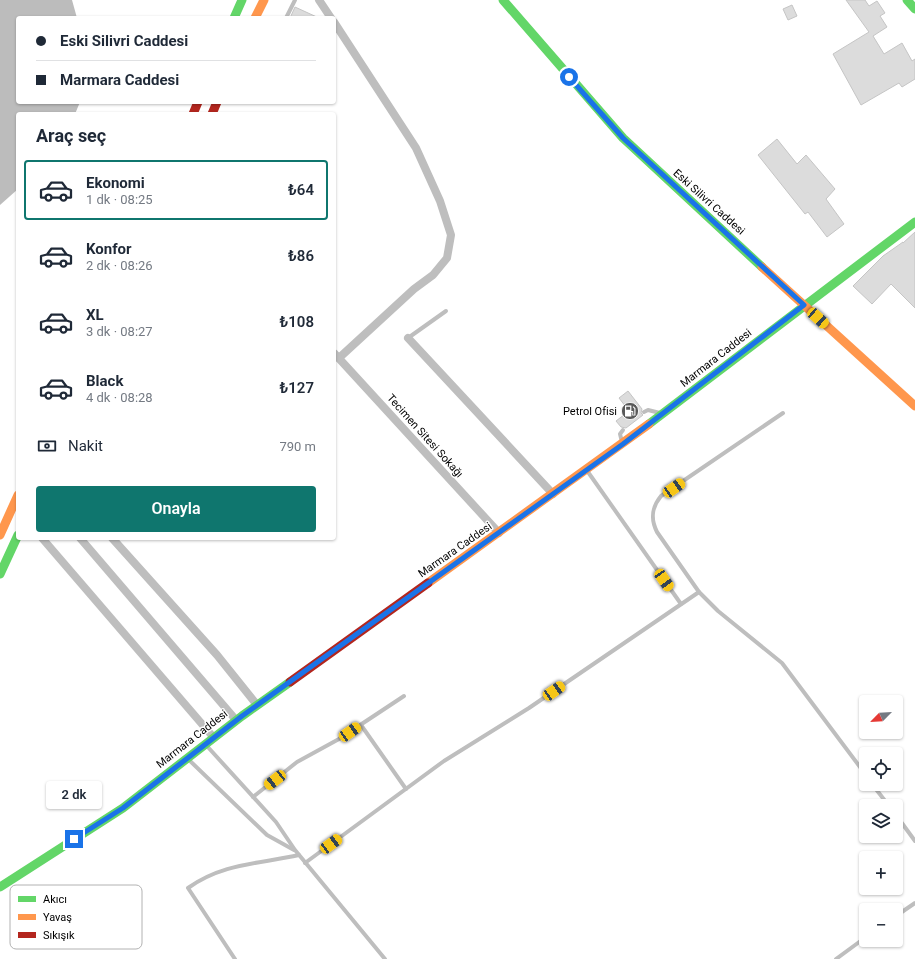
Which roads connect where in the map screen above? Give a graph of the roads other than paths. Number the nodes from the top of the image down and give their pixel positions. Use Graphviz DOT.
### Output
graph roads {
  1 [pos="242,0"];
  2 [pos="264,0"];
  3 [pos="295,0"];
  4 [pos="319,0"];
  5 [pos="503,0"];
  6 [pos="908,0"];
  7 [pos="915,9"];
  8 [pos="235,16"];
  9 [pos="256,16"];
  10 [pos="287,16"];
  11 [pos="330,16"];
  12 [pos="336,25"];
  13 [pos="915,222"];
  14 [pos="804,305"];
  15 [pos="446,311"];
  16 [pos="408,338"];
  17 [pos="336,356"];
  18 [pos="915,406"];
  19 [pos="644,412"];
  20 [pos="783,413"];
  21 [pos="664,414"];
  22 [pos="623,430"];
  23 [pos="623,444"];
  24 [pos="586,470"];
  25 [pos="553,494"];
  26 [pos="16,499"];
  27 [pos="499,533"];
  28 [pos="0,535"];
  29 [pos="16,539"];
  30 [pos="44,540"];
  31 [pos="82,540"];
  32 [pos="114,540"];
  33 [pos="0,574"];
  34 [pos="699,592"];
  35 [pos="681,604"];
  36 [pos="404,696"];
  37 [pos="257,705"];
  38 [pos="236,720"];
  39 [pos="361,725"];
  40 [pos="214,738"];
  41 [pos="205,744"];
  42 [pos="187,758"];
  43 [pos="859,766"];
  44 [pos="406,789"];
  45 [pos="877,791"];
  46 [pos="254,797"];
  47 [pos="884,799"];
  48 [pos="903,825"];
  49 [pos="915,841"];
  50 [pos="295,850"];
  51 [pos="299,855"];
  52 [pos="305,863"];
  53 [pos="0,887"];
  54 [pos="915,903"];
  55 [pos="903,911"];
  56 [pos="859,943"];
  57 [pos="235,959"];
  58 [pos="385,959"];
  59 [pos="836,959"];
  1 -- 8 [label="main road"];
  2 -- 9 [label="main road"];
  3 -- 10 [label="lane"];
  4 -- 11 [label="street"];
  5 -- 14 [label="main road, Eski Silivri Caddesi"];
  6 -- 7 [label="main road"];
  12 -- 17 [label="street"];
  13 -- 14 [label="main road, Marmara Caddesi"];
  14 -- 18 [label="main road, Eski Silivri Caddesi"];
  14 -- 21 [label="main road, Marmara Caddesi"];
  15 -- 16 [label="lane"];
  16 -- 25 [label="street"];
  17 -- 27 [label="street, Tecimen Sitesi Sokağı"];
  19 -- 21 [label="lane"];
  20 -- 34 [label="lane"];
  21 -- 23 [label="main road, Marmara Caddesi"];
  22 -- 23 [label="lane"];
  23 -- 24 [label="main road, Marmara Caddesi"];
  24 -- 25 [label="main road, Marmara Caddesi"];
  24 -- 35 [label="lane"];
  25 -- 27 [label="main road, Marmara Caddesi"];
  26 -- 28 [label="main road"];
  27 -- 37 [label="main road, Marmara Caddesi"];
  29 -- 33 [label="main road"];
  30 -- 40 [label="street"];
  31 -- 38 [label="street"];
  32 -- 37 [label="street"];
  34 -- 35 [label="lane"];
  34 -- 43 [label="lane"];
  35 -- 44 [label="lane"];
  36 -- 39 [label="lane"];
  37 -- 38 [label="main road, Marmara Caddesi"];
  38 -- 40 [label="main road, Marmara Caddesi"];
  39 -- 44 [label="lane"];
  39 -- 46 [label="lane"];
  40 -- 41 [label="main road, Marmara Caddesi"];
  41 -- 42 [label="main road, Marmara Caddesi"];
  41 -- 46 [label="lane"];
  42 -- 50 [label="lane"];
  42 -- 53 [label="main road, Marmara Caddesi"];
  44 -- 52 [label="lane"];
  45 -- 47 [label="lane"];
  46 -- 50 [label="lane"];
  48 -- 49 [label="lane"];
  50 -- 51 [label="lane"];
  51 -- 52 [label="lane"];
  51 -- 57 [label="lane"];
  52 -- 58 [label="lane"];
  54 -- 55 [label="lane"];
  56 -- 59 [label="lane"];
}
